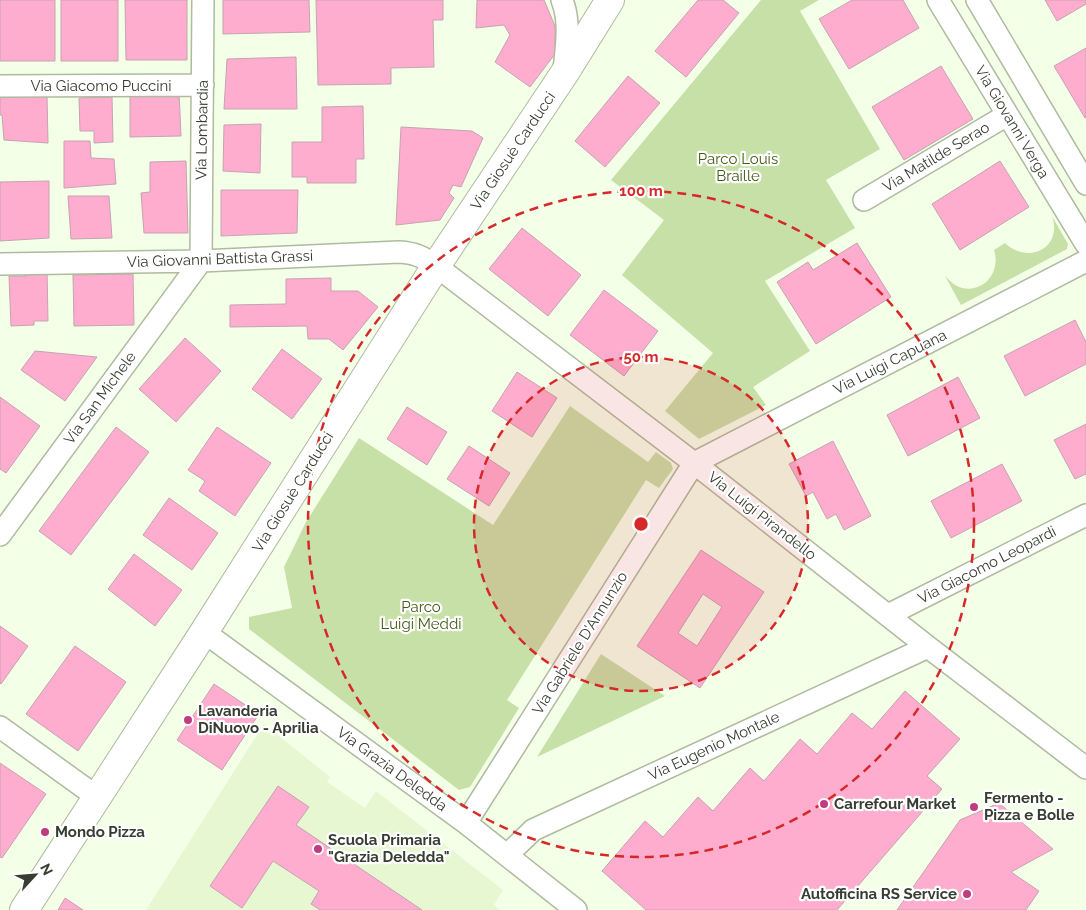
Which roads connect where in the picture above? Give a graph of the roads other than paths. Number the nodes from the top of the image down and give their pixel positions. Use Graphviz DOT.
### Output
graph roads {
  1 [pos="203,0"];
  2 [pos="562,0"];
  3 [pos="610,0"];
  4 [pos="938,0"];
  5 [pos="977,0"];
  6 [pos="564,74"];
  7 [pos="203,85"];
  8 [pos="0,86"];
  9 [pos="1008,114"];
  10 [pos="1086,184"];
  11 [pos="864,200"];
  12 [pos="1086,244"];
  13 [pos="200,261"];
  14 [pos="1086,261"];
  15 [pos="0,264"];
  16 [pos="436,266"];
  17 [pos="694,463"];
  18 [pos="1086,515"];
  19 [pos="0,535"];
  20 [pos="888,615"];
  21 [pos="204,632"];
  22 [pos="928,647"];
  23 [pos="0,727"];
  24 [pos="1086,768"];
  25 [pos="98,797"];
  26 [pos="466,823"];
  27 [pos="507,855"];
  28 [pos="24,910"];
  29 [pos="576,910"];
  1 -- 7 [label="street, Via Lombardia"];
  2 -- 6 [label="street"];
  3 -- 6 [label="street, Via Giosuè Carducci"];
  4 -- 9 [label="street, Via Giovanni Verga"];
  5 -- 10 [label="street"];
  6 -- 16 [label="street, Via Giosuè Carducci"];
  7 -- 8 [label="street, Via Giacomo Puccini"];
  7 -- 13 [label="street, Via Lombardia"];
  9 -- 11 [label="street, Via Matilde Serao"];
  9 -- 12 [label="street, Via Giovanni Verga"];
  13 -- 15 [label="street, Via Giovanni Battista Grassi"];
  13 -- 16 [label="street, Via Giovanni Battista Grassi"];
  13 -- 19 [label="street, Via San Michele"];
  14 -- 17 [label="street, Via Luigi Capuana"];
  16 -- 17 [label="street, Via Luigi Pirandello"];
  16 -- 21 [label="street, Via Giosuè Carducci"];
  17 -- 20 [label="street, Via Luigi Pirandello"];
  17 -- 26 [label="street, Via Gabriele D'Annunzio"];
  18 -- 20 [label="street, Via Giacomo Leopardi"];
  20 -- 22 [label="street, Via Luigi Pirandello"];
  21 -- 25 [label="street, Via Giosuè Carducci"];
  21 -- 26 [label="street, Via Grazia Deledda"];
  22 -- 24 [label="street, Via Luigi Pirandello"];
  22 -- 27 [label="street, Via Eugenio Montale"];
  23 -- 25 [label="street"];
  25 -- 28 [label="street, Via Giosuè Carducci"];
  26 -- 27 [label="street, Via Grazia Deledda"];
  27 -- 29 [label="street, Via Grazia Deledda"];
}
